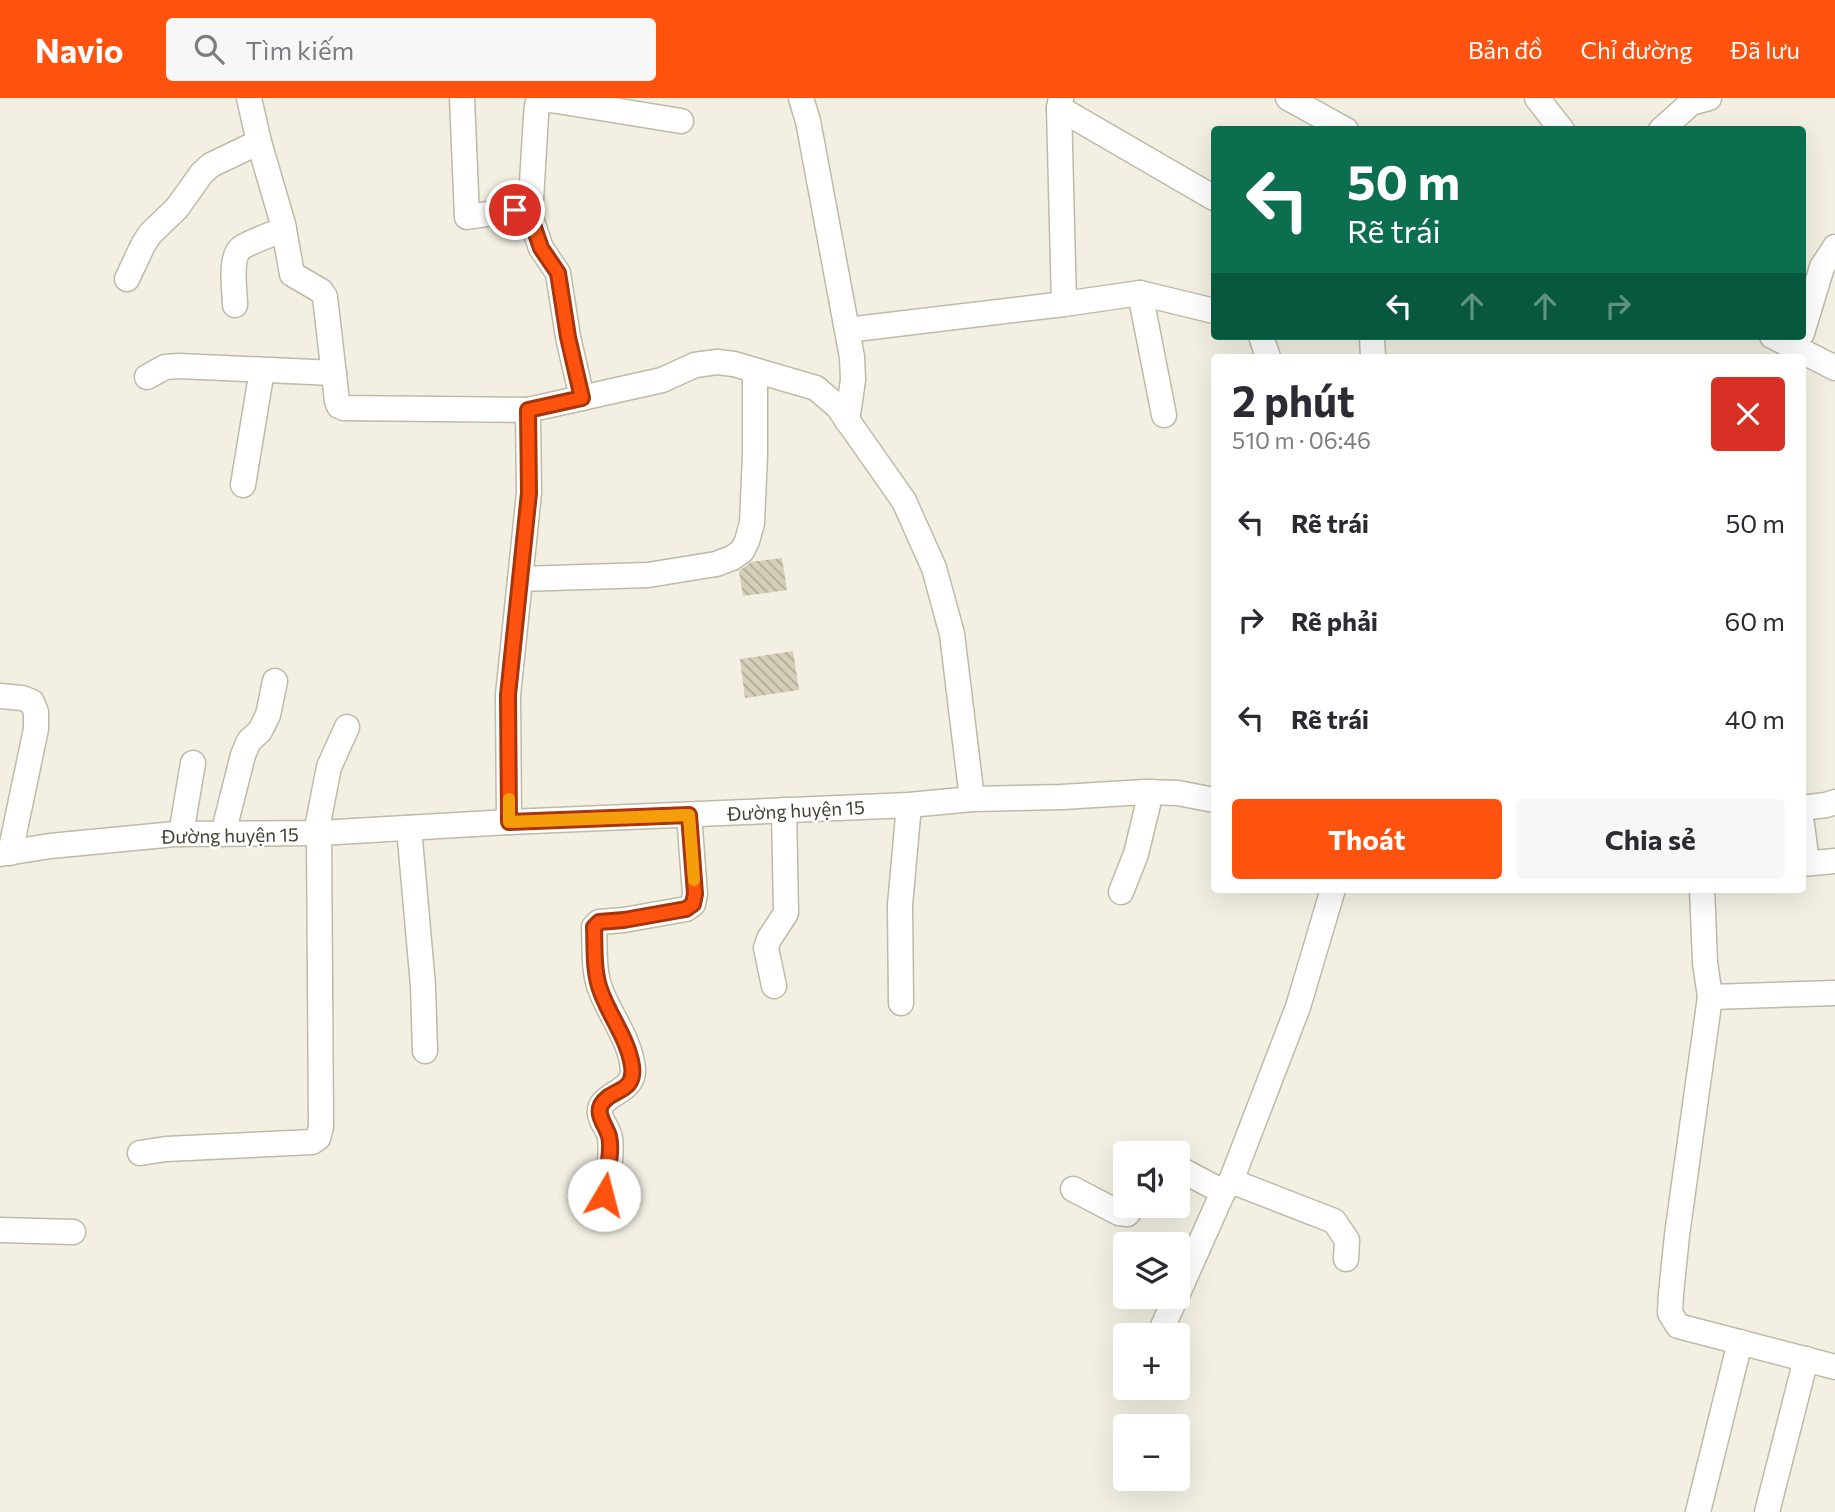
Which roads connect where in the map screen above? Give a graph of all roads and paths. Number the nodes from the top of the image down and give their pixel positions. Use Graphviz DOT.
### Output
graph roads {
  1 [pos="249,98"];
  2 [pos="463,98"];
  3 [pos="801,98"];
  4 [pos="1288,98"];
  5 [pos="1537,98"];
  6 [pos="1709,98"];
  7 [pos="1060,103"];
  8 [pos="681,121"];
  9 [pos="1339,126"];
  10 [pos="1559,126"];
  11 [pos="1665,126"];
  12 [pos="259,142"];
  13 [pos="1211,196"];
  14 [pos="530,216"];
  15 [pos="284,229"];
  16 [pos="1835,247"];
  17 [pos="127,279"];
  18 [pos="1140,293"];
  19 [pos="1064,304"];
  20 [pos="235,305"];
  21 [pos="1211,310"];
  22 [pos="1806,322"];
  23 [pos="847,330"];
  24 [pos="1802,340"];
  25 [pos="1835,368"];
  26 [pos="262,370"];
  27 [pos="755,371"];
  28 [pos="334,373"];
  29 [pos="147,377"];
  30 [pos="582,398"];
  31 [pos="528,410"];
  32 [pos="1164,415"];
  33 [pos="847,421"];
  34 [pos="243,485"];
  35 [pos="520,579"];
  36 [pos="275,681"];
  37 [pos="0,696"];
  38 [pos="347,727"];
  39 [pos="193,763"];
  40 [pos="1151,792"];
  41 [pos="972,799"];
  42 [pos="1211,799"];
  43 [pos="1835,802"];
  44 [pos="909,805"];
  45 [pos="1806,808"];
  46 [pos="784,810"];
  47 [pos="689,815"];
  48 [pos="509,822"];
  49 [pos="409,828"];
  50 [pos="318,833"];
  51 [pos="181,834"];
  52 [pos="223,834"];
  53 [pos="5,854"];
  54 [pos="1835,861"];
  55 [pos="1806,864"];
  56 [pos="1121,892"];
  57 [pos="1333,893"];
  58 [pos="1702,893"];
  59 [pos="774,986"];
  60 [pos="1835,993"];
  61 [pos="1710,997"];
  62 [pos="901,1003"];
  63 [pos="425,1051"];
  64 [pos="140,1153"];
  65 [pos="1190,1172"];
  66 [pos="1227,1186"];
  67 [pos="1073,1189"];
  68 [pos="1113,1210"];
  69 [pos="596,1217"];
  70 [pos="0,1230"];
  71 [pos="73,1232"];
  72 [pos="1346,1259"];
  73 [pos="1190,1267"];
  74 [pos="1741,1342"];
  75 [pos="1806,1359"];
  76 [pos="1835,1367"];
  77 [pos="1699,1512"];
  78 [pos="1767,1512"];
  1 -- 12 [label="street"];
  2 -- 14 [label="street"];
  3 -- 23 [label="street"];
  4 -- 9 [label="street"];
  5 -- 10 [label="street"];
  6 -- 11 [label="street"];
  7 -- 13 [label="street"];
  7 -- 19 [label="street"];
  8 -- 14 [label="street"];
  12 -- 15 [label="street"];
  12 -- 17 [label="street"];
  14 -- 30 [label="street"];
  15 -- 20 [label="street"];
  15 -- 28 [label="street"];
  16 -- 22 [label="street"];
  18 -- 19 [label="street"];
  18 -- 21 [label="street"];
  18 -- 32 [label="street"];
  19 -- 23 [label="street"];
  23 -- 33 [label="street"];
  24 -- 25 [label="street"];
  26 -- 28 [label="street"];
  26 -- 29 [label="street"];
  26 -- 34 [label="street"];
  27 -- 30 [label="street"];
  27 -- 33 [label="street"];
  27 -- 35 [label="street"];
  28 -- 31 [label="street"];
  30 -- 31 [label="street"];
  31 -- 35 [label="street"];
  33 -- 41 [label="street"];
  35 -- 48 [label="street"];
  36 -- 52 [label="street"];
  37 -- 53 [label="street"];
  38 -- 50 [label="street"];
  39 -- 51 [label="street"];
  40 -- 41 [label="street, Đường huyện 15"];
  40 -- 42 [label="street, Đường huyện 15"];
  40 -- 56 [label="street"];
  41 -- 44 [label="street, Đường huyện 15"];
  43 -- 45 [label="street"];
  44 -- 46 [label="street, Đường huyện 15"];
  44 -- 62 [label="street"];
  46 -- 47 [label="street, Đường huyện 15"];
  46 -- 59 [label="street"];
  47 -- 48 [label="street, Đường huyện 15"];
  47 -- 69 [label="street"];
  48 -- 49 [label="street, Đường huyện 15"];
  49 -- 50 [label="street, Đường huyện 15"];
  49 -- 63 [label="street"];
  50 -- 52 [label="street, Đường huyện 15"];
  50 -- 64 [label="street"];
  51 -- 52 [label="street, Đường huyện 15"];
  51 -- 53 [label="street, Đường huyện 15"];
  54 -- 55 [label="street"];
  57 -- 66 [label="street"];
  58 -- 61 [label="street"];
  60 -- 61 [label="street"];
  61 -- 74 [label="street"];
  65 -- 66 [label="street"];
  66 -- 72 [label="street"];
  66 -- 73 [label="street"];
  67 -- 68 [label="street"];
  70 -- 71 [label="street"];
  74 -- 75 [label="street"];
  74 -- 77 [label="street"];
  75 -- 76 [label="street"];
  75 -- 78 [label="street"];
}
